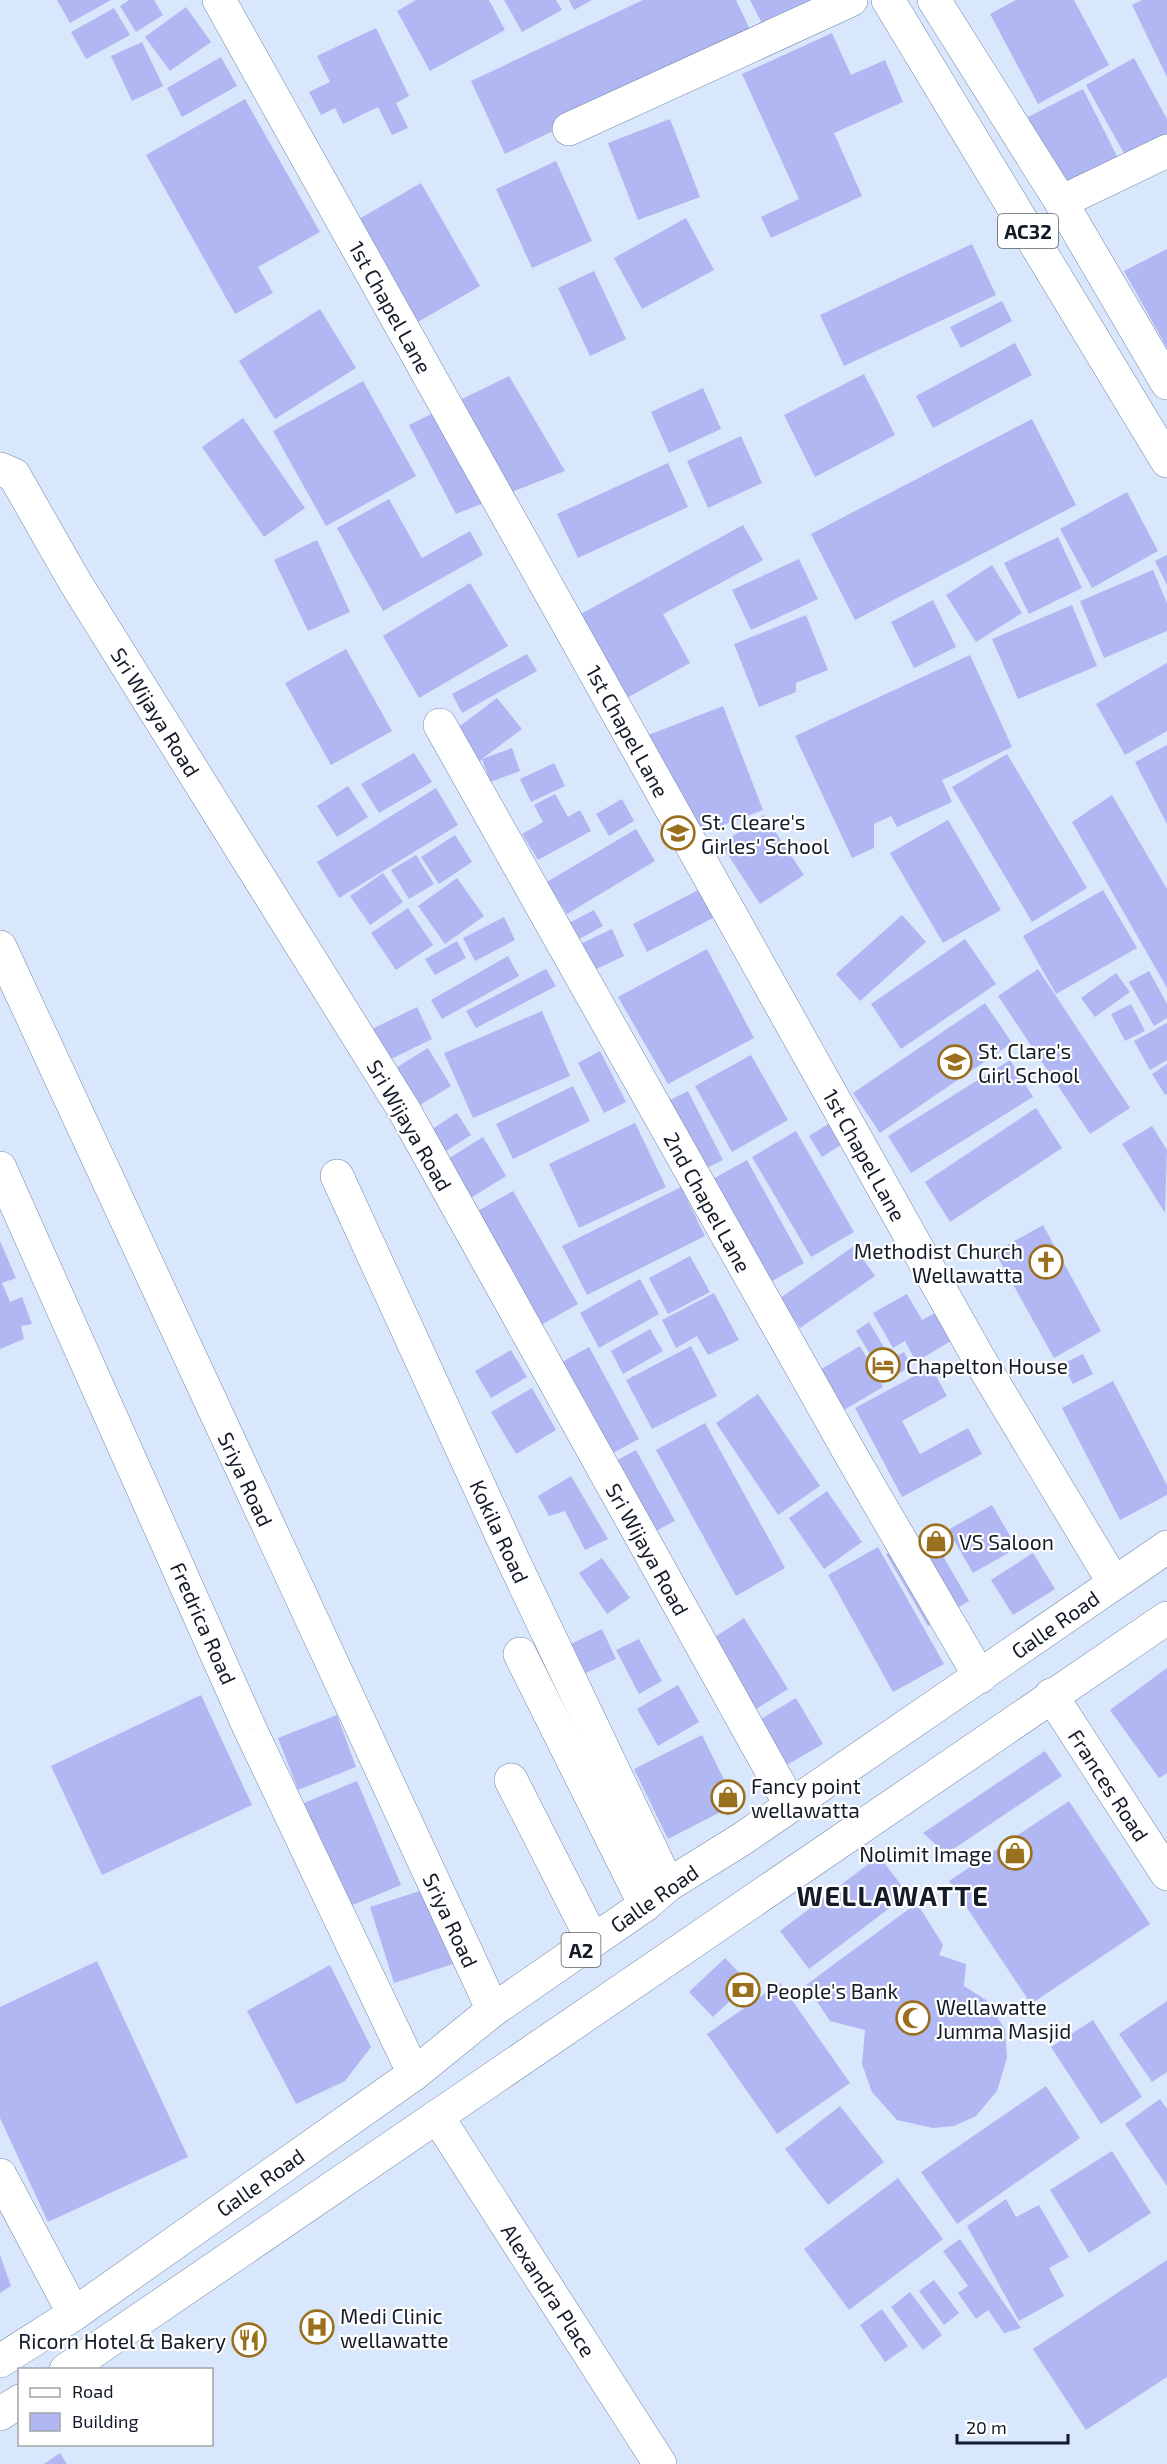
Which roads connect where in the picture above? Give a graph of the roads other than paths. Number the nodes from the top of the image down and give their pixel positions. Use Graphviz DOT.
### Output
graph roads {
  1 [pos="219,0"];
  2 [pos="851,0"];
  3 [pos="888,0"];
  4 [pos="934,0"];
  5 [pos="569,129"];
  6 [pos="1167,151"];
  7 [pos="1061,202"];
  8 [pos="1167,383"];
  9 [pos="1167,461"];
  10 [pos="0,469"];
  11 [pos="440,725"];
  12 [pos="0,948"];
  13 [pos="0,1168"];
  14 [pos="337,1176"];
  15 [pos="1167,1546"];
  16 [pos="1114,1583"];
  17 [pos="1167,1618"];
  18 [pos="520,1654"];
  19 [pos="980,1677"];
  20 [pos="1051,1695"];
  21 [pos="511,1780"];
  22 [pos="790,1804"];
  23 [pos="1167,1874"];
  24 [pos="657,1895"];
  25 [pos="593,1941"];
  26 [pos="493,2010"];
  27 [pos="414,2074"];
  28 [pos="437,2116"];
  29 [pos="0,2175"];
  30 [pos="199,2226"];
  31 [pos="226,2260"];
  32 [pos="74,2314"];
  33 [pos="0,2361"];
  34 [pos="69,2368"];
  35 [pos="18,2402"];
  36 [pos="0,2414"];
  37 [pos="660,2464"];
  1 -- 16 [label="main road, 1st Chapel Lane"];
  2 -- 5 [label="main road"];
  3 -- 9 [label="main road, AC32"];
  4 -- 7 [label="main road, AC32"];
  6 -- 7 [label="main road"];
  7 -- 8 [label="main road, AC32"];
  10 -- 22 [label="main road, Sri Wijaya Road"];
  11 -- 19 [label="main road, 2nd Chapel Lane"];
  12 -- 26 [label="main road, Sriya Road"];
  13 -- 27 [label="main road, Fredrica Road"];
  14 -- 24 [label="main road, Kokila Road"];
  15 -- 16 [label="main road, Galle Road / A2"];
  16 -- 19 [label="main road, Galle Road / A2"];
  17 -- 20 [label="main road, A2"];
  18 -- 24 [label="main road"];
  19 -- 22 [label="main road, Galle Road / A2"];
  20 -- 23 [label="main road, Frances Road"];
  20 -- 28 [label="main road, A2"];
  21 -- 25 [label="main road"];
  22 -- 24 [label="main road, Galle Road / A2"];
  24 -- 25 [label="main road, Galle Road / A2"];
  25 -- 26 [label="main road, Galle Road / A2"];
  26 -- 27 [label="main road, Galle Road / A2"];
  27 -- 30 [label="main road, Galle Road / A2"];
  28 -- 31 [label="main road, A2"];
  28 -- 37 [label="main road, Alexandra Place"];
  29 -- 32 [label="main road"];
  30 -- 31 [label="main road"];
  30 -- 32 [label="main road, Galle Road / A2"];
  31 -- 34 [label="main road, A2"];
  32 -- 33 [label="main road, Galle Road / A2"];
  35 -- 36 [label="main road"];
}
